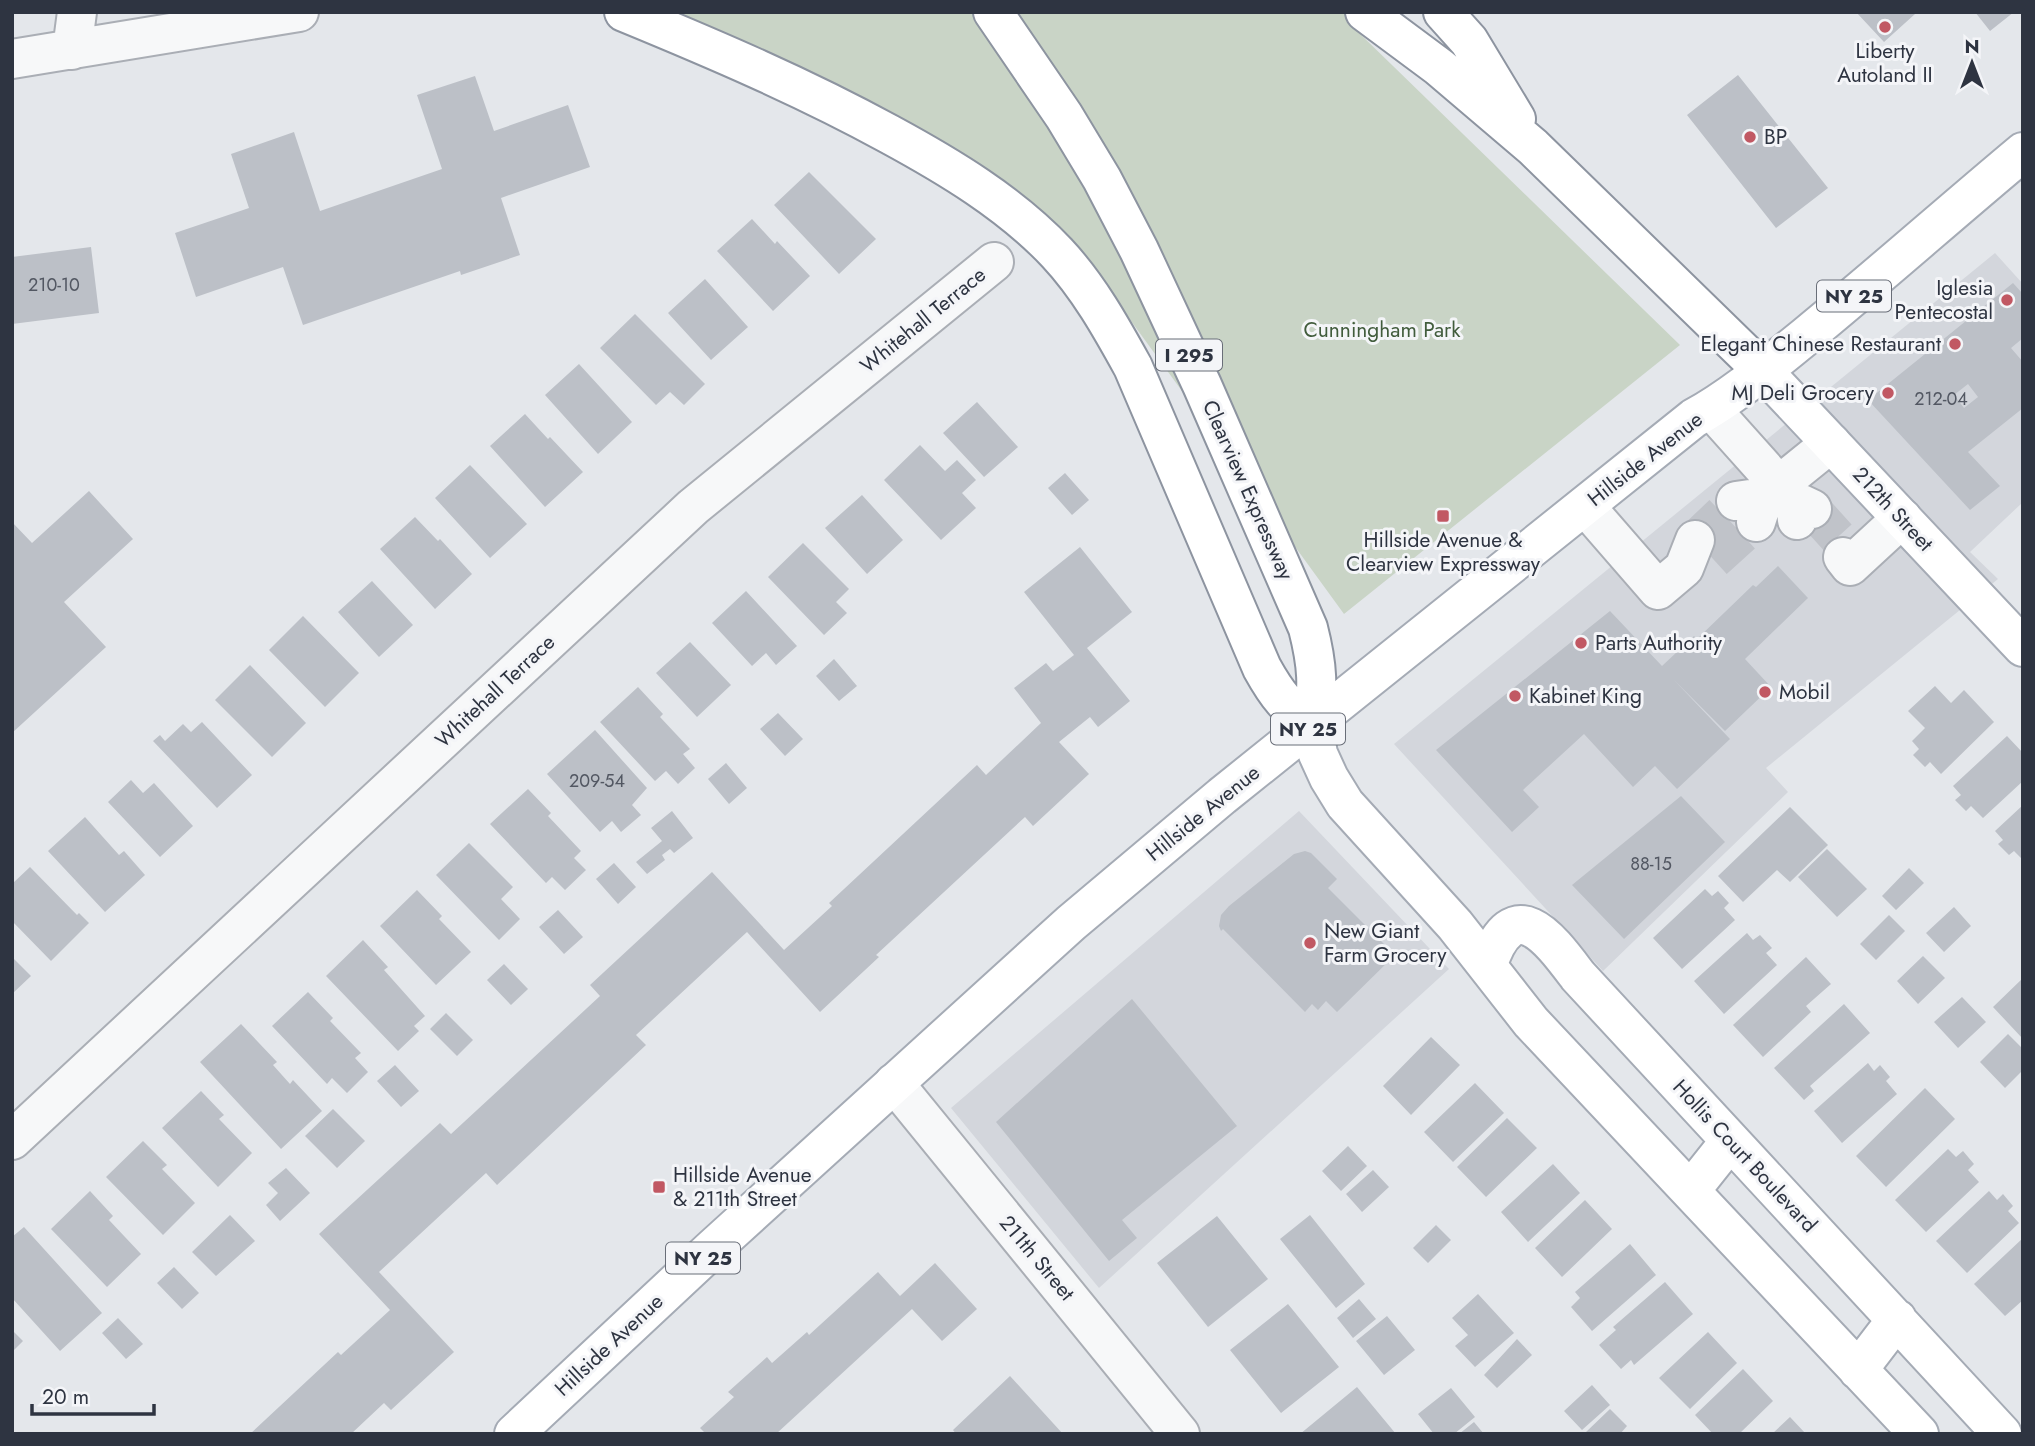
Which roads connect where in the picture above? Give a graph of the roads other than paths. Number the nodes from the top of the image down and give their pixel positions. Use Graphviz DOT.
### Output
graph roads {
  1 [pos="77,12"];
  2 [pos="299,12"];
  3 [pos="624,12"];
  4 [pos="666,12"];
  5 [pos="993,12"];
  6 [pos="1365,12"];
  7 [pos="1443,12"];
  8 [pos="210,20"];
  9 [pos="72,50"];
  10 [pos="12,59"];
  11 [pos="848,111"];
  12 [pos="1534,148"];
  13 [pos="2023,152"];
  14 [pos="994,261"];
  15 [pos="1763,371"];
  16 [pos="1711,409"];
  17 [pos="1831,443"];
  18 [pos="1585,506"];
  19 [pos="1902,518"];
  20 [pos="1835,549"];
  21 [pos="1698,556"];
  22 [pos="2023,648"];
  23 [pos="1313,725"];
  24 [pos="1488,964"];
  25 [pos="894,1083"];
  26 [pos="12,1140"];
  27 [pos="1730,1140"];
  28 [pos="1691,1190"];
  29 [pos="1896,1319"];
  30 [pos="1858,1370"];
  31 [pos="514,1434"];
  32 [pos="1181,1434"];
  33 [pos="1919,1434"];
  34 [pos="2002,1434"];
  1 -- 9 [label="street"];
  2 -- 8 [label="street"];
  3 -- 11 [label="main road"];
  4 -- 11 [label="main road"];
  5 -- 23 [label="main road, Clearview Expressway / I 295"];
  6 -- 12 [label="main road"];
  7 -- 12 [label="main road"];
  8 -- 9 [label="street"];
  9 -- 10 [label="street"];
  11 -- 23 [label="main road"];
  12 -- 15 [label="main road"];
  13 -- 15 [label="main road, Hillside Avenue / NY 25"];
  14 -- 26 [label="street, Whitehall Terrace"];
  15 -- 16 [label="main road, Hillside Avenue / NY 25"];
  15 -- 17 [label="main road, 212th Street"];
  16 -- 17 [label="street"];
  16 -- 18 [label="main road, Hillside Avenue / NY 25"];
  17 -- 19 [label="main road, 212th Street"];
  18 -- 21 [label="street"];
  18 -- 23 [label="main road, Hillside Avenue / NY 25"];
  19 -- 20 [label="street"];
  19 -- 22 [label="main road, 212th Street"];
  23 -- 24 [label="main road"];
  23 -- 25 [label="main road, Hillside Avenue / NY 25"];
  24 -- 27 [label="main road, Hollis Court Boulevard"];
  24 -- 28 [label="main road"];
  25 -- 31 [label="main road, Hillside Avenue / NY 25"];
  25 -- 32 [label="street, 211th Street"];
  27 -- 28 [label="main road"];
  27 -- 29 [label="main road, Hollis Court Boulevard"];
  28 -- 30 [label="main road"];
  29 -- 30 [label="main road"];
  29 -- 34 [label="main road, Hollis Court Boulevard"];
  30 -- 33 [label="main road"];
}
